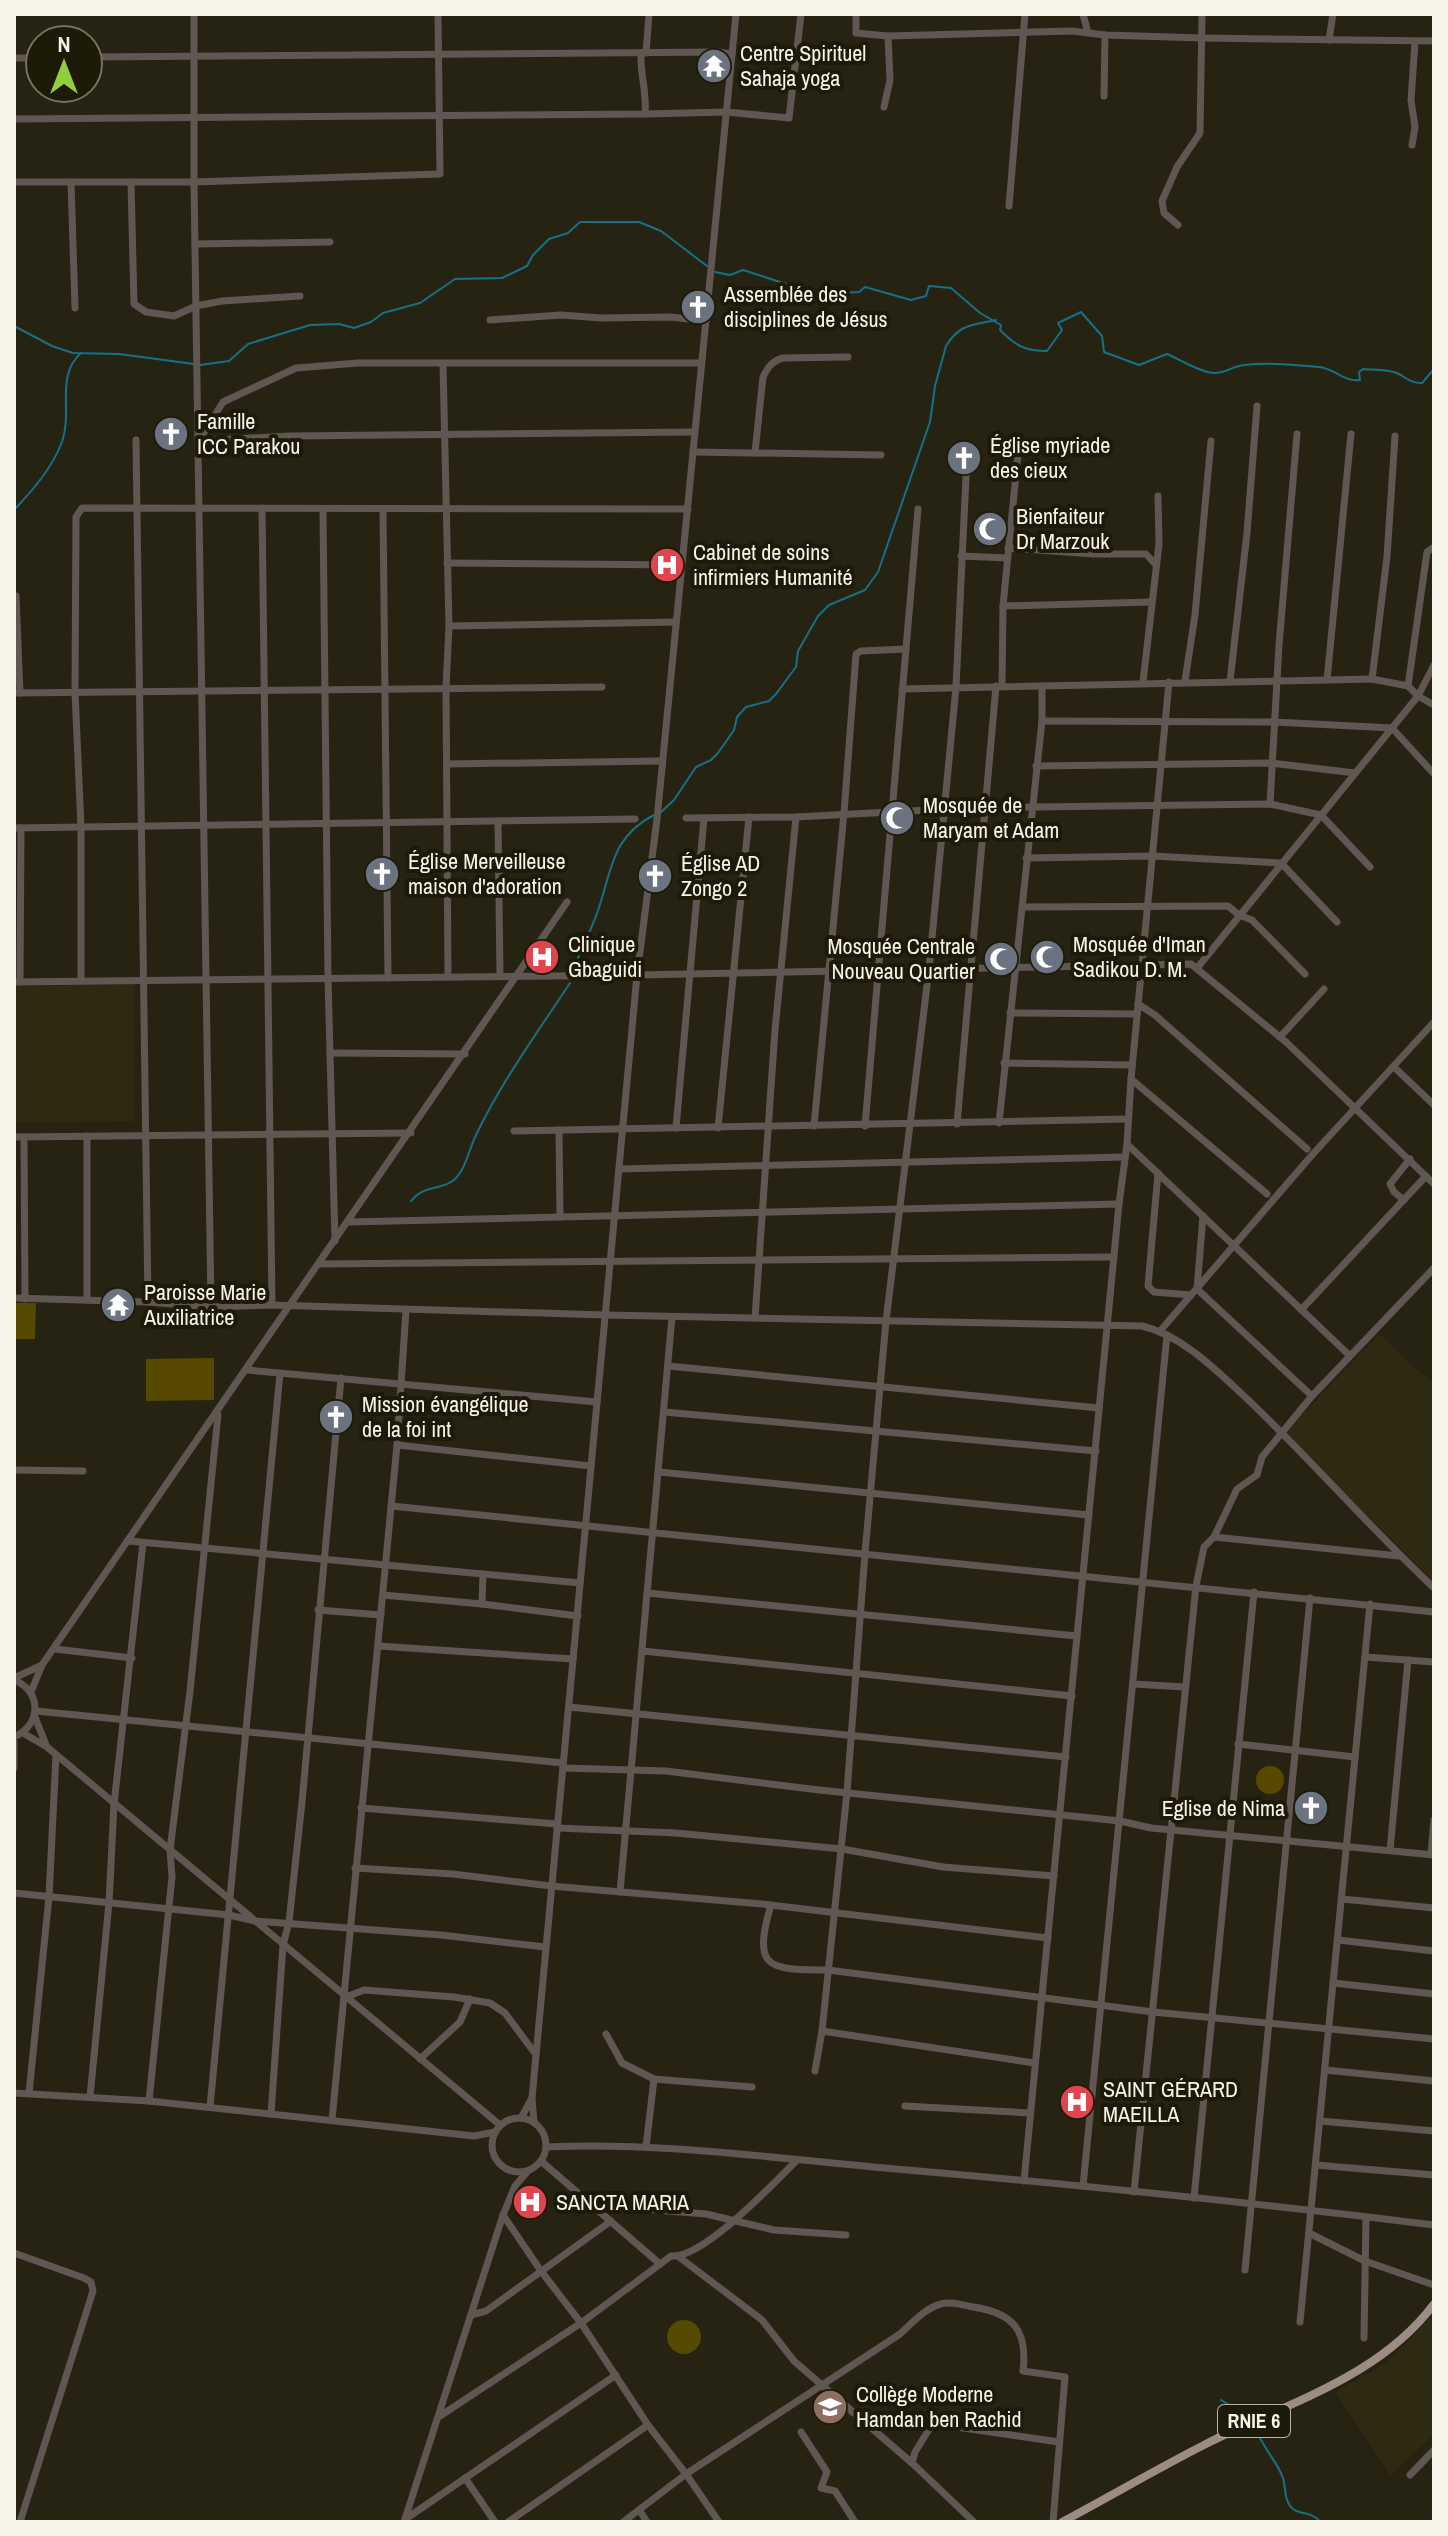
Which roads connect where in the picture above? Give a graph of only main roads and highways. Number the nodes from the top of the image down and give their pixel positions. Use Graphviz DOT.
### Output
graph roads {
  1 [pos="1432,2310"];
  2 [pos="1062,2522"];
  1 -- 2 [label="main road, RNIE 6"];
}
